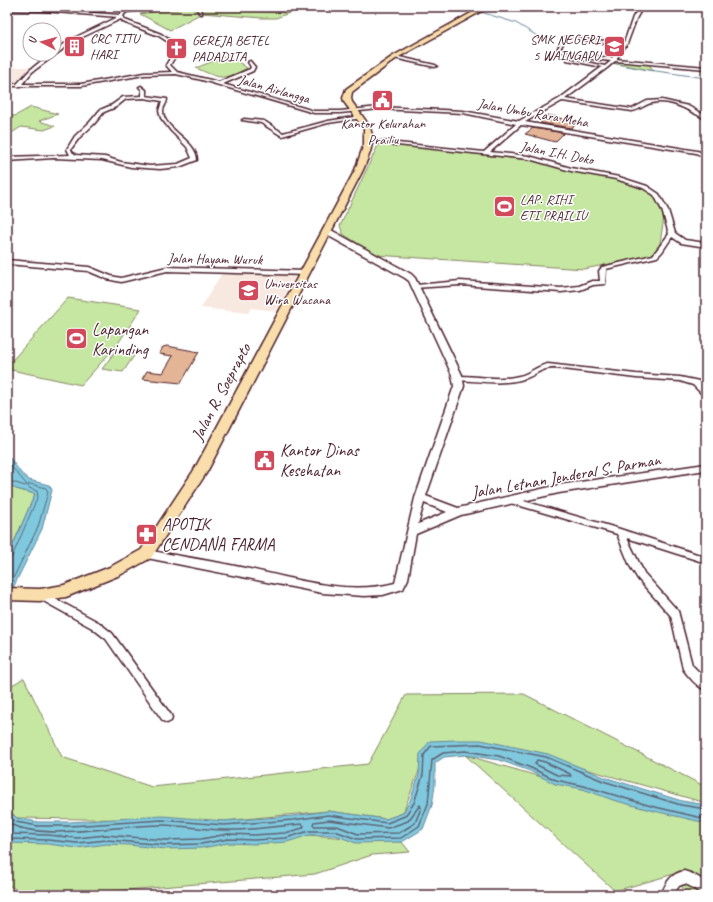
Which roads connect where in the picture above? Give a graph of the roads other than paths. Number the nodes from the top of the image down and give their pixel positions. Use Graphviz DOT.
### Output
graph roads {
  1 [pos="67,7"];
  2 [pos="162,7"];
  3 [pos="198,7"];
  4 [pos="486,7"];
  5 [pos="640,7"];
  6 [pos="7,9"];
  7 [pos="127,9"];
  8 [pos="62,12"];
  9 [pos="201,13"];
  10 [pos="121,17"];
  11 [pos="625,44"];
  12 [pos="62,48"];
  13 [pos="575,54"];
  14 [pos="395,57"];
  15 [pos="44,62"];
  16 [pos="250,62"];
  17 [pos="613,62"];
  18 [pos="435,66"];
  19 [pos="606,67"];
  20 [pos="706,68"];
  21 [pos="176,73"];
  22 [pos="7,84"];
  23 [pos="21,84"];
  24 [pos="219,84"];
  25 [pos="141,87"];
  26 [pos="7,90"];
  27 [pos="144,97"];
  28 [pos="561,100"];
  29 [pos="357,114"];
  30 [pos="706,118"];
  31 [pos="244,120"];
  32 [pos="520,123"];
  33 [pos="369,141"];
  34 [pos="486,153"];
  35 [pos="706,156"];
  36 [pos="75,157"];
  37 [pos="7,159"];
  38 [pos="328,232"];
  39 [pos="672,234"];
  40 [pos="706,245"];
  41 [pos="7,262"];
  42 [pos="306,273"];
  43 [pos="416,287"];
  44 [pos="458,378"];
  45 [pos="706,393"];
  46 [pos="706,467"];
  47 [pos="420,498"];
  48 [pos="510,500"];
  49 [pos="458,512"];
  50 [pos="411,532"];
  51 [pos="620,532"];
  52 [pos="146,554"];
  53 [pos="706,560"];
  54 [pos="7,594"];
  55 [pos="35,595"];
  56 [pos="706,686"];
  57 [pos="167,718"];
  58 [pos="706,890"];
  59 [pos="667,895"];
  1 -- 8 [label="street"];
  2 -- 7 [label="street"];
  3 -- 9 [label="street"];
  4 -- 14 [label="highway"];
  5 -- 11 [label="street"];
  6 -- 8 [label="street"];
  7 -- 10 [label="street"];
  8 -- 10 [label="street"];
  10 -- 12 [label="street"];
  10 -- 21 [label="street"];
  11 -- 13 [label="street"];
  11 -- 17 [label="street"];
  13 -- 17 [label="street"];
  13 -- 19 [label="street"];
  14 -- 18 [label="street"];
  14 -- 29 [label="highway"];
  15 -- 23 [label="street"];
  16 -- 24 [label="street"];
  17 -- 19 [label="street"];
  17 -- 20 [label="street"];
  19 -- 28 [label="street"];
  21 -- 23 [label="street, Jalan Airlangga"];
  21 -- 24 [label="street, Jalan Airlangga"];
  22 -- 23 [label="street, Jalan Airlangga"];
  23 -- 26 [label="street"];
  24 -- 29 [label="street, Jalan Airlangga"];
  25 -- 27 [label="street"];
  27 -- 36 [label="street"];
  27 -- 36 [label="street"];
  28 -- 30 [label="street"];
  28 -- 32 [label="street"];
  29 -- 31 [label="street"];
  29 -- 32 [label="street, Jalan Umbu Rara Meha"];
  29 -- 33 [label="highway"];
  32 -- 34 [label="street"];
  32 -- 35 [label="street, Jalan Umbu Rara Meha"];
  33 -- 34 [label="street, Jalan I.H. Doko"];
  33 -- 38 [label="highway, Jalan R. Soeprapto"];
  34 -- 39 [label="street, Jalan I.H. Doko"];
  36 -- 37 [label="street"];
  38 -- 42 [label="highway, Jalan R. Soeprapto"];
  38 -- 43 [label="street"];
  39 -- 40 [label="street"];
  39 -- 43 [label="street"];
  41 -- 42 [label="street, Jalan Hayam Wuruk"];
  42 -- 52 [label="highway, Jalan R. Soeprapto"];
  43 -- 44 [label="street"];
  44 -- 45 [label="street"];
  44 -- 47 [label="street"];
  46 -- 48 [label="street, Jalan Letnan Jenderal S. Parman"];
  47 -- 49 [label="street"];
  47 -- 50 [label="street"];
  48 -- 49 [label="street, Jalan Letnan Jenderal S. Parman"];
  48 -- 51 [label="street"];
  49 -- 50 [label="street, Jalan Letnan Jenderal S. Parman"];
  50 -- 52 [label="street"];
  51 -- 53 [label="street"];
  51 -- 56 [label="street"];
  52 -- 55 [label="highway, Jalan R. Soeprapto"];
  54 -- 55 [label="highway, Jalan R. Soeprapto"];
  55 -- 57 [label="street"];
  58 -- 59 [label="street"];
}
